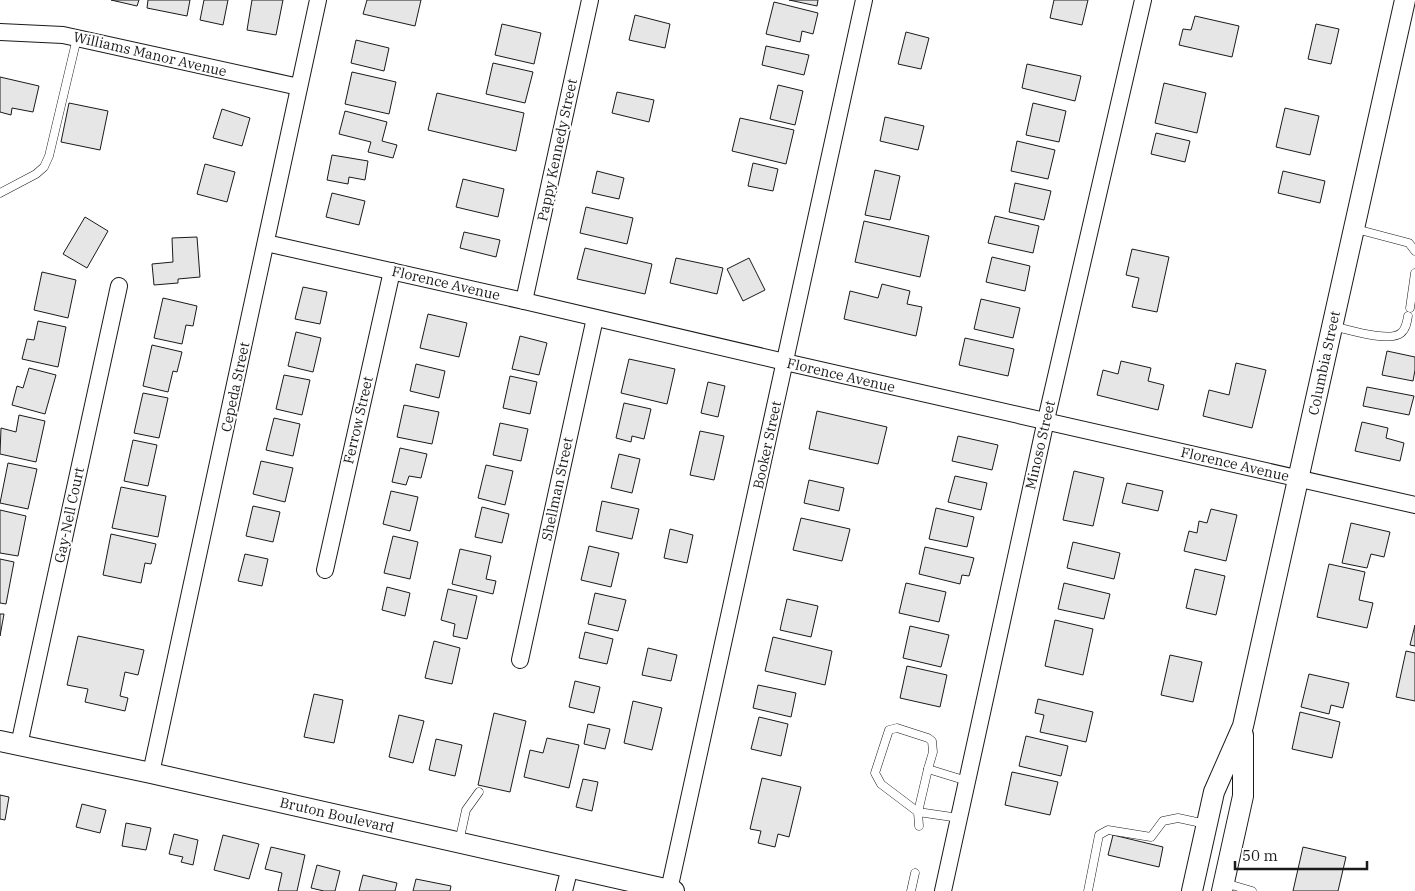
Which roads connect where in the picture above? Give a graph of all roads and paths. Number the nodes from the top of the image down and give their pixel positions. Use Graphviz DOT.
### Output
graph roads {
  1 [pos="318,0"];
  2 [pos="590,0"];
  3 [pos="864,0"];
  4 [pos="1143,0"];
  5 [pos="1404,0"];
  6 [pos="0,32"];
  7 [pos="77,38"];
  8 [pos="299,87"];
  9 [pos="0,193"];
  10 [pos="1354,228"];
  11 [pos="266,243"];
  12 [pos="1415,250"];
  13 [pos="392,271"];
  14 [pos="1415,273"];
  15 [pos="118,286"];
  16 [pos="524,301"];
  17 [pos="595,318"];
  18 [pos="1332,326"];
  19 [pos="785,362"];
  20 [pos="1046,420"];
  21 [pos="1298,479"];
  22 [pos="1415,505"];
  23 [pos="325,570"];
  24 [pos="520,660"];
  25 [pos="1243,726"];
  26 [pos="9,743"];
  27 [pos="928,770"];
  28 [pos="151,773"];
  29 [pos="967,780"];
  30 [pos="480,792"];
  31 [pos="918,812"];
  32 [pos="959,818"];
  33 [pos="1207,824"];
  34 [pos="919,826"];
  35 [pos="459,842"];
  36 [pos="570,867"];
  37 [pos="915,873"];
  38 [pos="1222,887"];
  39 [pos="672,890"];
  40 [pos="564,891"];
  41 [pos="911,891"];
  42 [pos="943,891"];
  43 [pos="1088,891"];
  44 [pos="1192,891"];
  45 [pos="1252,891"];
  1 -- 8 [label="street, Cepeda Street"];
  2 -- 16 [label="street, Pappy Kennedy Street"];
  3 -- 19 [label="street, Booker Street"];
  4 -- 20 [label="street, Minoso Street"];
  5 -- 10 [label="street, Columbia Street"];
  6 -- 7 [label="street, Williams Manor Avenue"];
  7 -- 8 [label="street, Williams Manor Avenue"];
  7 -- 9 [label="lane"];
  8 -- 11 [label="street, Cepeda Street"];
  10 -- 12 [label="lane"];
  10 -- 18 [label="street, Columbia Street"];
  11 -- 13 [label="street, Florence Avenue"];
  11 -- 28 [label="street, Cepeda Street"];
  13 -- 16 [label="street, Florence Avenue"];
  13 -- 23 [label="street, Ferrow Street"];
  14 -- 18 [label="lane"];
  15 -- 26 [label="street, Gay-Nell Court"];
  16 -- 17 [label="street, Florence Avenue"];
  17 -- 19 [label="street, Florence Avenue"];
  17 -- 24 [label="street, Shellman Street"];
  18 -- 21 [label="street, Columbia Street"];
  19 -- 20 [label="street, Florence Avenue"];
  19 -- 39 [label="street, Booker Street"];
  20 -- 21 [label="street, Florence Avenue"];
  20 -- 29 [label="street, Minoso Street"];
  21 -- 22 [label="street, Florence Avenue"];
  21 -- 25 [label="street, Columbia Street"];
  25 -- 33 [label="street, Columbia Street"];
  25 -- 38 [label="street, Columbia Street"];
  26 -- 28 [label="street, Bruton Boulevard"];
  27 -- 29 [label="lane"];
  27 -- 31 [label="lane"];
  27 -- 31 [label="lane"];
  28 -- 35 [label="street, Bruton Boulevard"];
  29 -- 32 [label="street, Minoso Street"];
  30 -- 35 [label="lane"];
  31 -- 32 [label="lane"];
  31 -- 34 [label="lane"];
  32 -- 42 [label="street, Minoso Street"];
  33 -- 43 [label="lane"];
  33 -- 44 [label="street, Columbia Street"];
  35 -- 36 [label="street, Bruton Boulevard"];
  36 -- 39 [label="street, Bruton Boulevard"];
  36 -- 40 [label="street"];
  37 -- 41 [label="lane"];
  38 -- 45 [label="lane"];
}
